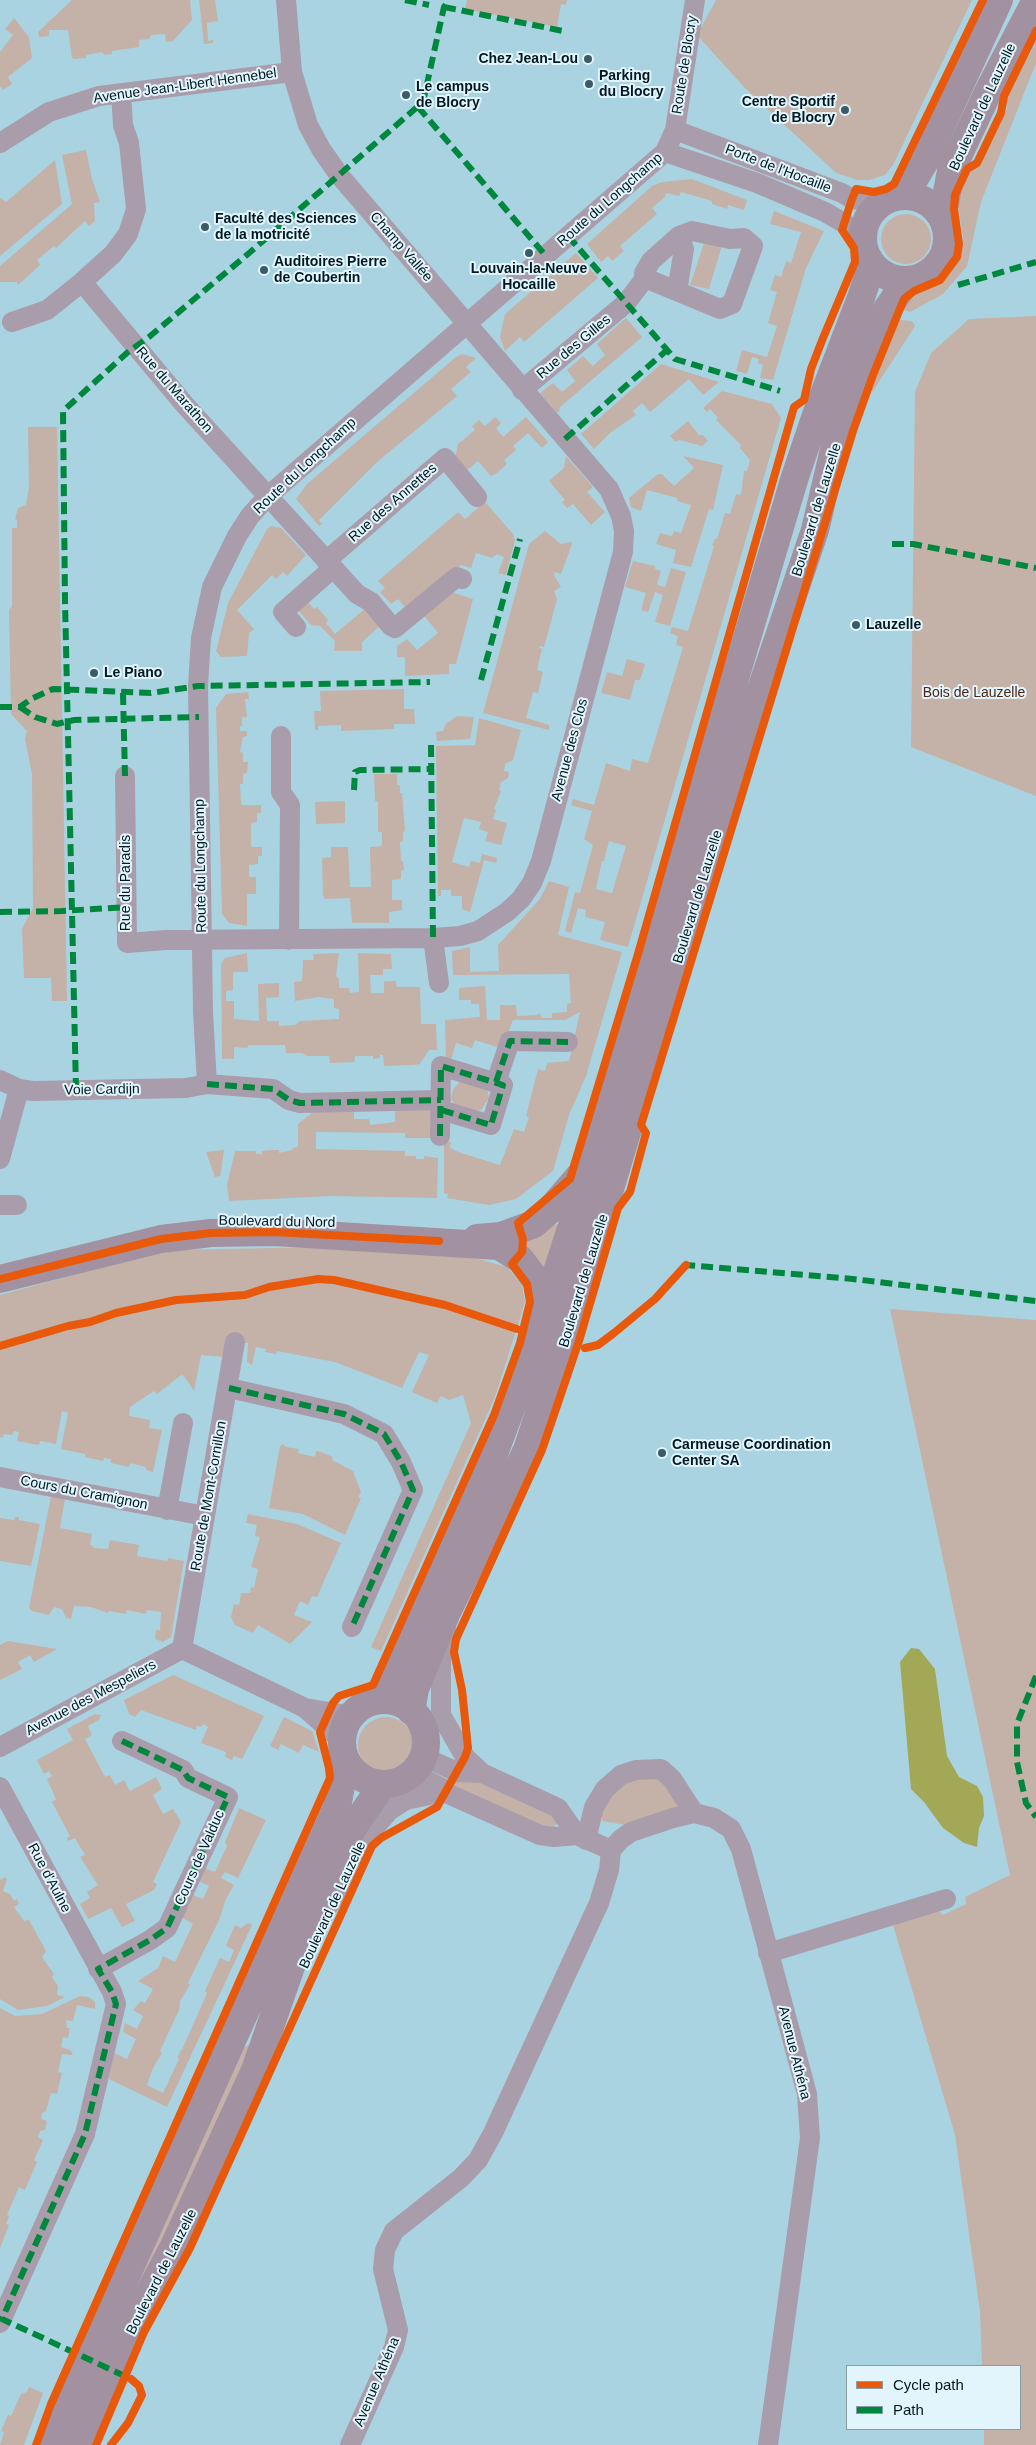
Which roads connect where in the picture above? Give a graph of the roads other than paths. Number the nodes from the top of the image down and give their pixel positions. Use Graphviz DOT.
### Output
graph roads {
  1 [pos="286,0"];
  2 [pos="695,0"];
  3 [pos="998,0"];
  4 [pos="1036,0"];
  5 [pos="292,72"];
  6 [pos="121,93"];
  7 [pos="675,130"];
  8 [pos="0,143"];
  9 [pos="665,152"];
  10 [pos="890,200"];
  11 [pos="942,218"];
  12 [pos="679,236"];
  13 [pos="866,249"];
  14 [pos="645,278"];
  15 [pos="912,280"];
  16 [pos="82,282"];
  17 [pos="677,291"];
  18 [pos="12,322"];
  19 [pos="467,325"];
  20 [pos="522,390"];
  21 [pos="268,496"];
  22 [pos="477,497"];
  23 [pos="329,564"];
  24 [pos="462,579"];
  25 [pos="296,627"];
  26 [pos="281,736"];
  27 [pos="125,776"];
  28 [pos="433,938"];
  29 [pos="202,940"];
  30 [pos="289,940"];
  31 [pos="439,983"];
  32 [pos="568,1042"];
  33 [pos="0,1080"];
  34 [pos="496,1082"];
  35 [pos="207,1084"];
  36 [pos="19,1089"];
  37 [pos="441,1105"];
  38 [pos="440,1136"];
  39 [pos="0,1159"];
  40 [pos="562,1214"];
  41 [pos="439,1241"];
  42 [pos="586,1269"];
  43 [pos="0,1279"];
  44 [pos="546,1305"];
  45 [pos="236,1342"];
  46 [pos="229,1388"];
  47 [pos="183,1423"];
  48 [pos="0,1476"];
  49 [pos="506,1496"];
  50 [pos="167,1510"];
  51 [pos="204,1516"];
  52 [pos="352,1627"];
  53 [pos="182,1650"];
  54 [pos="298,1705"];
  55 [pos="364,1707"];
  56 [pos="411,1711"];
  57 [pos="122,1741"];
  58 [pos="0,1747"];
  59 [pos="425,1750"];
  60 [pos="344,1751"];
  61 [pos="482,1773"];
  62 [pos="394,1781"];
  63 [pos="0,1787"];
  64 [pos="444,1792"];
  65 [pos="694,1813"];
  66 [pos="581,1838"];
  67 [pos="612,1850"];
  68 [pos="946,1899"];
  69 [pos="768,1953"];
  70 [pos="98,1969"];
  71 [pos="270,2033"];
  72 [pos="1,2321"];
  73 [pos="54,2445"];
  74 [pos="81,2445"];
  75 [pos="350,2445"];
  76 [pos="768,2445"];
  1 -- 5 [label="street, Champ Vallée"];
  2 -- 7 [label="street, Route de Blocry"];
  3 -- 10 [label="main road"];
  4 -- 11 [label="main road, Boulevard de Lauzelle"];
  5 -- 6 [label="street, Avenue Jean-Libert Hennebel"];
  5 -- 19 [label="street, Champ Vallée"];
  6 -- 8 [label="street, Avenue Jean-Libert Hennebel"];
  6 -- 16 [label="street"];
  7 -- 9 [label="street, Route du Longchamp"];
  7 -- 10 [label="street, Porte de l'Hocaille"];
  9 -- 13 [label="street, Porte de l'Hocaille"];
  9 -- 19 [label="street, Route du Longchamp"];
  10 -- 11 [label="main road"];
  10 -- 13 [label="main road"];
  11 -- 15 [label="main road"];
  12 -- 14 [label="street, Rue des Gilles"];
  12 -- 17 [label="street"];
  12 -- 17 [label="street"];
  13 -- 15 [label="main road"];
  13 -- 40 [label="main road, Boulevard de Lauzelle"];
  14 -- 17 [label="street"];
  14 -- 20 [label="street, Rue des Gilles"];
  15 -- 42 [label="main road, Boulevard de Lauzelle"];
  16 -- 18 [label="street"];
  16 -- 21 [label="street, Rue du Marathon"];
  19 -- 20 [label="street, Avenue des Clos"];
  19 -- 21 [label="street, Route du Longchamp"];
  20 -- 28 [label="street, Avenue des Clos"];
  21 -- 23 [label="street, Rue du Marathon"];
  21 -- 29 [label="street, Route du Longchamp"];
  22 -- 23 [label="street, Rue des Annettes"];
  23 -- 24 [label="street, Rue du Marathon"];
  23 -- 25 [label="street, Rue des Annettes"];
  26 -- 30 [label="street"];
  27 -- 29 [label="street, Rue du Paradis"];
  28 -- 30 [label="street, Avenue des Clos"];
  28 -- 31 [label="street"];
  29 -- 30 [label="street, Avenue des Clos"];
  29 -- 35 [label="street, Route du Longchamp"];
  32 -- 34 [label="street"];
  33 -- 36 [label="street, Voie Cardijn"];
  34 -- 37 [label="street"];
  34 -- 37 [label="street, Voie Cardijn"];
  35 -- 36 [label="street, Voie Cardijn"];
  35 -- 37 [label="street, Voie Cardijn"];
  36 -- 39 [label="street"];
  37 -- 38 [label="street"];
  40 -- 41 [label="main road, Boulevard du Nord"];
  40 -- 42 [label="main road"];
  40 -- 44 [label="main road, Boulevard de Lauzelle"];
  41 -- 43 [label="main road, Boulevard du Nord"];
  41 -- 44 [label="main road, Boulevard du Nord"];
  42 -- 49 [label="main road, Boulevard de Lauzelle"];
  44 -- 55 [label="main road, Boulevard de Lauzelle"];
  45 -- 46 [label="street, Route de Mont-Cornillon"];
  46 -- 51 [label="street, Route de Mont-Cornillon"];
  46 -- 52 [label="street"];
  47 -- 50 [label="street, Cours du Cramignon"];
  48 -- 50 [label="street, Cours du Cramignon"];
  49 -- 56 [label="main road, Boulevard de Lauzelle"];
  49 -- 61 [label="street"];
  50 -- 51 [label="street, Cours du Cramignon"];
  51 -- 53 [label="street, Route de Mont-Cornillon"];
  53 -- 54 [label="street"];
  53 -- 58 [label="street, Avenue des Mespeliers"];
  54 -- 55 [label="street"];
  54 -- 60 [label="street"];
  55 -- 56 [label="main road"];
  55 -- 60 [label="main road"];
  56 -- 59 [label="main road"];
  57 -- 70 [label="street, Cours de Valduc"];
  59 -- 61 [label="street"];
  59 -- 62 [label="main road"];
  60 -- 62 [label="main road"];
  60 -- 73 [label="main road, Boulevard de Lauzelle"];
  61 -- 66 [label="street"];
  62 -- 64 [label="street"];
  62 -- 71 [label="main road, Boulevard de Lauzelle"];
  63 -- 70 [label="street, Rue d'Aulne"];
  64 -- 66 [label="street"];
  64 -- 71 [label="street"];
  65 -- 66 [label="street"];
  65 -- 67 [label="street"];
  65 -- 69 [label="street, Avenue Athéna"];
  66 -- 67 [label="street"];
  67 -- 75 [label="street, Avenue Athéna"];
  68 -- 69 [label="street"];
  69 -- 76 [label="street, Avenue Athéna"];
  70 -- 72 [label="street, Rue d'Aulne"];
  71 -- 74 [label="main road, Boulevard de Lauzelle"];
}
